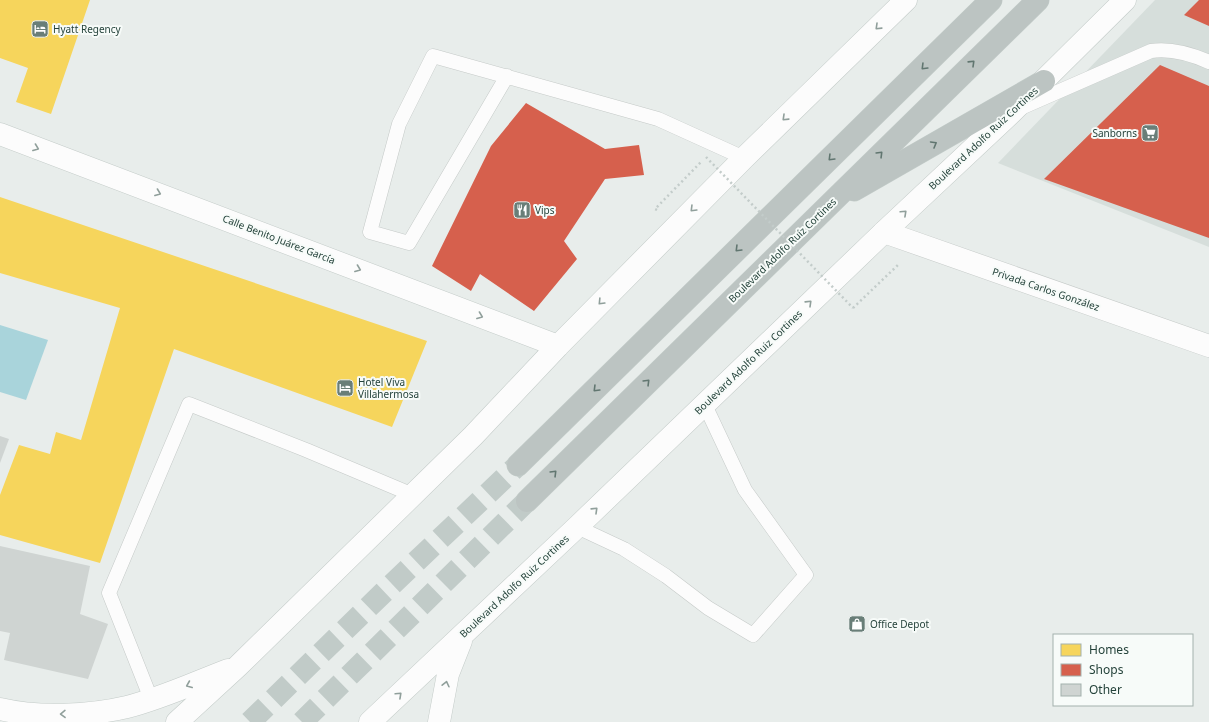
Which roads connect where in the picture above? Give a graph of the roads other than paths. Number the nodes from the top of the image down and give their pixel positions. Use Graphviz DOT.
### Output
graph roads {
  1 [pos="906,0"];
  2 [pos="991,0"];
  3 [pos="1038,0"];
  4 [pos="1125,0"];
  5 [pos="1209,62"];
  6 [pos="507,76"];
  7 [pos="1044,81"];
  8 [pos="1012,112"];
  9 [pos="0,134"];
  10 [pos="744,158"];
  11 [pos="827,206"];
  12 [pos="884,232"];
  13 [pos="558,346"];
  14 [pos="1209,346"];
  15 [pos="704,404"];
  16 [pos="518,465"];
  17 [pos="413,495"];
  18 [pos="527,501"];
  19 [pos="577,527"];
  20 [pos="465,632"];
  21 [pos="238,666"];
  22 [pos="151,699"];
  23 [pos="0,709"];
  24 [pos="177,722"];
  25 [pos="370,722"];
  26 [pos="439,722"];
  1 -- 10 [label="main road, one-way"];
  2 -- 16 [label="highway, one-way"];
  11 -- 3 [label="highway, Boulevard Adolfo Ruíz Cortines, one-way"];
  4 -- 7 [label="main road, Boulevard Adolfo Ruiz Cortines"];
  5 -- 8 [label="lane"];
  6 -- 6 [label="lane"];
  6 -- 10 [label="lane"];
  7 -- 8 [label="main road, Boulevard Adolfo Ruiz Cortines"];
  11 -- 7 [label="highway, one-way"];
  12 -- 8 [label="main road, Boulevard Adolfo Ruiz Cortines, one-way"];
  9 -- 13 [label="main road, Calle Benito Juárez García, one-way"];
  10 -- 13 [label="main road, one-way"];
  18 -- 11 [label="highway, Boulevard Adolfo Ruíz Cortines, one-way"];
  12 -- 14 [label="main road, Privada Carlos González"];
  15 -- 12 [label="main road, Boulevard Adolfo Ruiz Cortines, one-way"];
  13 -- 17 [label="main road"];
  19 -- 15 [label="main road, Boulevard Adolfo Ruiz Cortines, one-way"];
  15 -- 19 [label="lane"];
  17 -- 21 [label="main road"];
  17 -- 22 [label="lane"];
  19 -- 20 [label="main road, Boulevard Adolfo Ruiz Cortines"];
  25 -- 20 [label="main road, Boulevard Adolfo Ruiz Cortines, one-way"];
  26 -- 20 [label="main road, one-way"];
  21 -- 22 [label="main road, one-way"];
  21 -- 24 [label="main road"];
  22 -- 23 [label="main road, one-way"];
}
